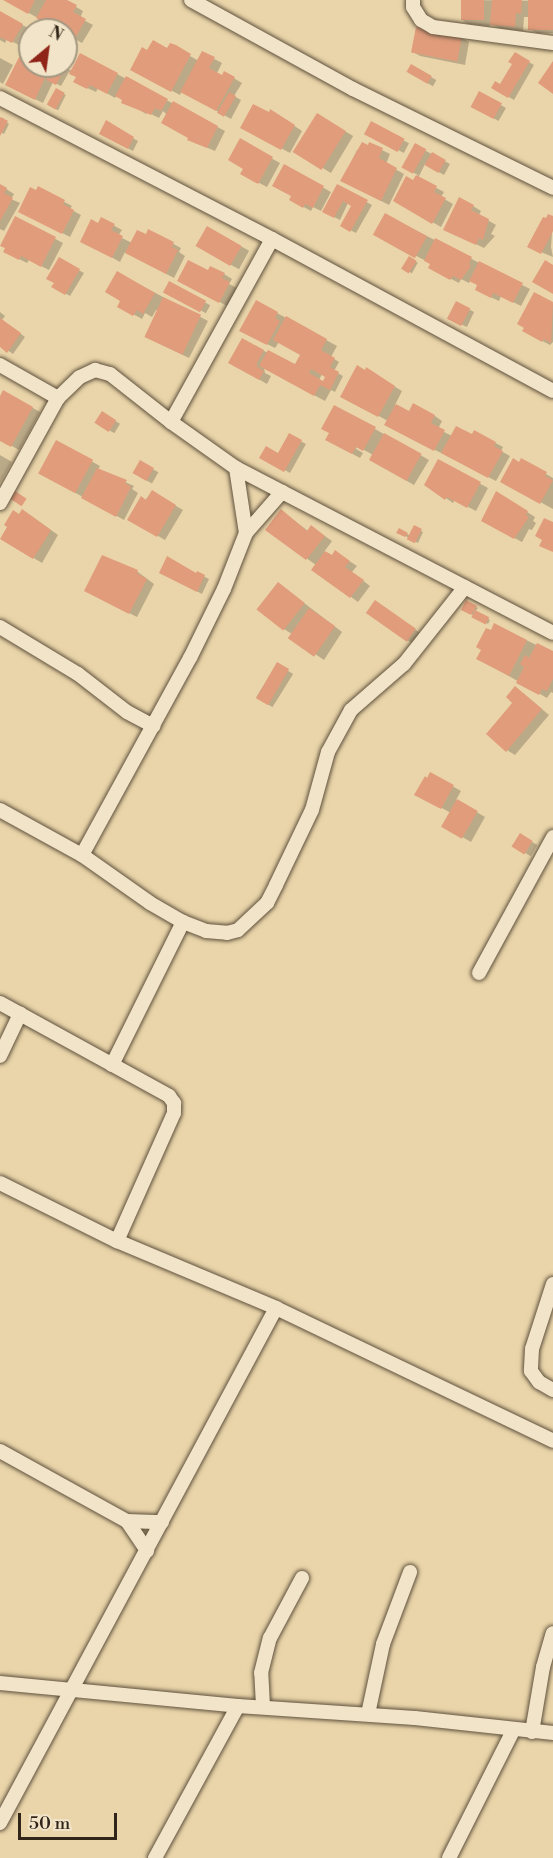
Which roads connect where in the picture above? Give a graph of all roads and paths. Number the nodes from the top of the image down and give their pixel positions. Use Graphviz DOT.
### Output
graph roads {
  1 [pos="191,0"];
  2 [pos="413,0"];
  3 [pos="553,43"];
  4 [pos="0,98"];
  5 [pos="553,188"];
  6 [pos="272,239"];
  7 [pos="0,365"];
  8 [pos="552,389"];
  9 [pos="58,398"];
  10 [pos="171,422"];
  11 [pos="236,468"];
  12 [pos="282,492"];
  13 [pos="0,503"];
  14 [pos="246,533"];
  15 [pos="465,587"];
  16 [pos="0,627"];
  17 [pos="553,633"];
  18 [pos="153,726"];
  19 [pos="0,810"];
  20 [pos="553,837"];
  21 [pos="82,855"];
  22 [pos="183,922"];
  23 [pos="478,973"];
  24 [pos="0,1003"];
  25 [pos="21,1014"];
  26 [pos="0,1056"];
  27 [pos="112,1065"];
  28 [pos="0,1183"];
  29 [pos="117,1241"];
  30 [pos="553,1284"];
  31 [pos="276,1308"];
  32 [pos="553,1390"];
  33 [pos="553,1441"];
  34 [pos="0,1451"];
  35 [pos="127,1521"];
  36 [pos="162,1522"];
  37 [pos="147,1551"];
  38 [pos="410,1572"];
  39 [pos="302,1578"];
  40 [pos="552,1641"];
  41 [pos="0,1671"];
  42 [pos="7,1683"];
  43 [pos="74,1688"];
  44 [pos="238,1706"];
  45 [pos="262,1706"];
  46 [pos="368,1714"];
  47 [pos="514,1730"];
  48 [pos="532,1732"];
  49 [pos="553,1734"];
  50 [pos="1,1819"];
  51 [pos="155,1858"];
  52 [pos="449,1858"];
  1 -- 5 [label="street"];
  2 -- 3 [label="street"];
  4 -- 6 [label="street"];
  6 -- 8 [label="street"];
  6 -- 10 [label="street"];
  7 -- 9 [label="street"];
  9 -- 10 [label="street"];
  9 -- 13 [label="street"];
  10 -- 11 [label="street"];
  11 -- 12 [label="street"];
  11 -- 14 [label="street"];
  12 -- 14 [label="street"];
  12 -- 15 [label="street"];
  14 -- 18 [label="street"];
  15 -- 17 [label="street"];
  15 -- 22 [label="street"];
  16 -- 18 [label="street"];
  18 -- 21 [label="street"];
  19 -- 21 [label="street"];
  20 -- 23 [label="street"];
  21 -- 22 [label="street"];
  22 -- 27 [label="street"];
  24 -- 25 [label="street"];
  25 -- 26 [label="street"];
  25 -- 27 [label="street"];
  27 -- 29 [label="street"];
  28 -- 29 [label="street"];
  29 -- 31 [label="street"];
  30 -- 32 [label="street"];
  31 -- 33 [label="street"];
  31 -- 36 [label="street"];
  34 -- 35 [label="street"];
  35 -- 36 [label="street"];
  35 -- 37 [label="street"];
  36 -- 37 [label="street"];
  37 -- 43 [label="street"];
  38 -- 46 [label="street"];
  39 -- 45 [label="street"];
  40 -- 48 [label="street"];
  41 -- 42 [label="street"];
  42 -- 43 [label="street"];
  43 -- 44 [label="street"];
  43 -- 50 [label="street"];
  44 -- 45 [label="street"];
  44 -- 51 [label="street"];
  45 -- 46 [label="street"];
  46 -- 47 [label="street"];
  47 -- 48 [label="street"];
  47 -- 52 [label="street"];
  48 -- 49 [label="street"];
}
